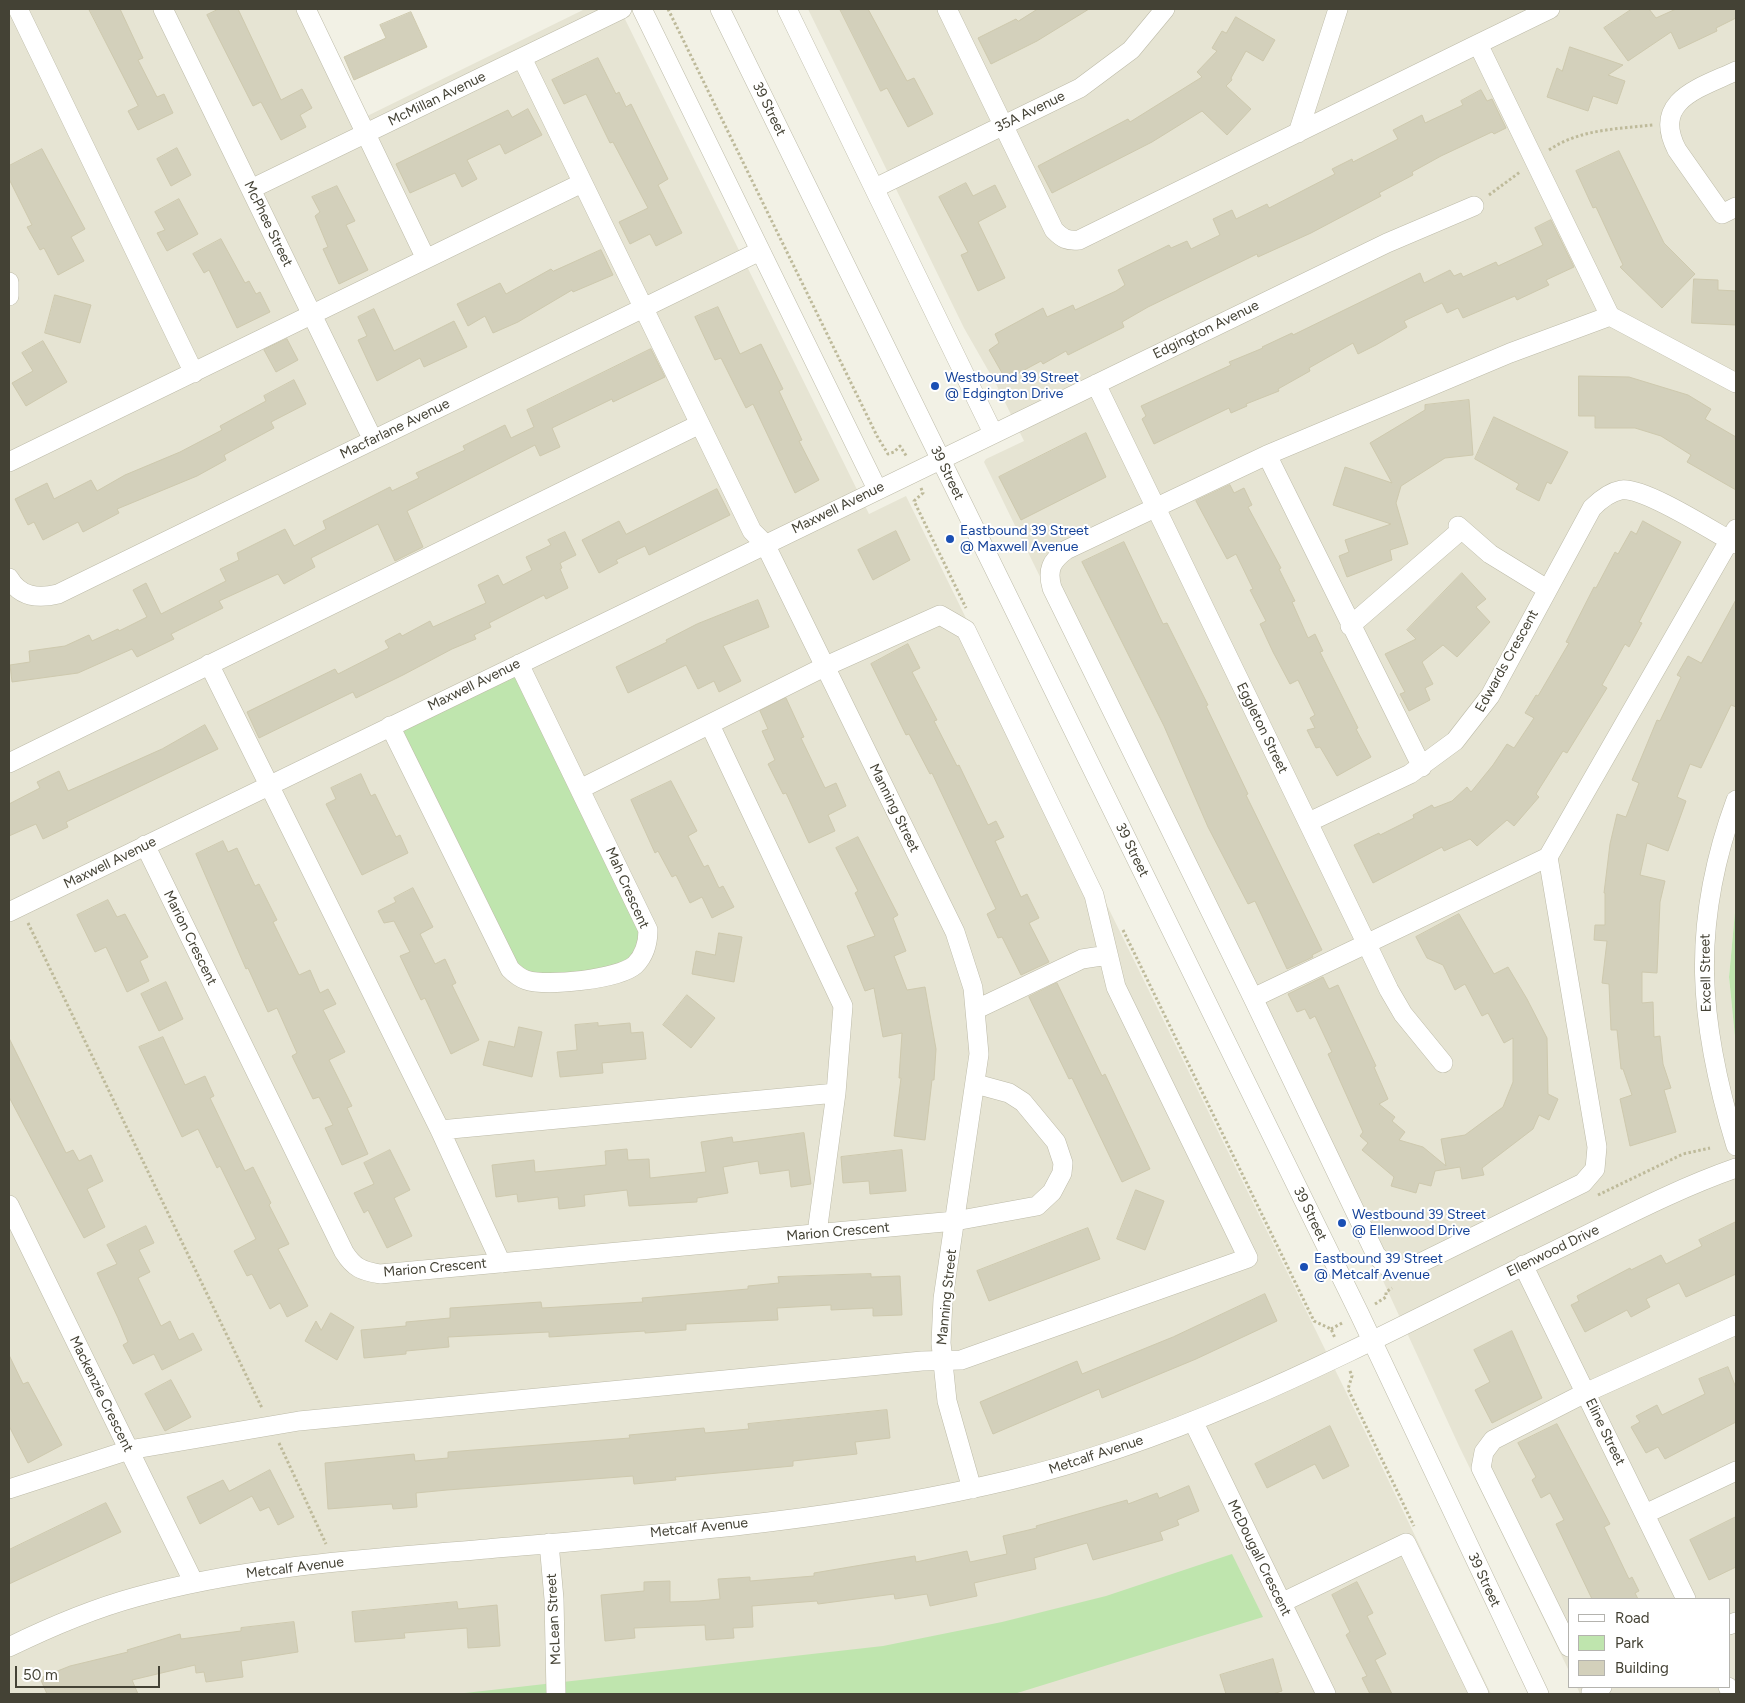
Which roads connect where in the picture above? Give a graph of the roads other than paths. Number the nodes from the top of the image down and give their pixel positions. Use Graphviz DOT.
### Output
graph roads {
  1 [pos="18,9"];
  2 [pos="163,9"];
  3 [pos="306,9"];
  4 [pos="622,9"];
  5 [pos="642,9"];
  6 [pos="720,9"];
  7 [pos="787,9"];
  8 [pos="947,9"];
  9 [pos="1165,9"];
  10 [pos="1338,9"];
  11 [pos="1550,9"];
  12 [pos="1478,44"];
  13 [pos="522,58"];
  14 [pos="1736,71"];
  15 [pos="1002,126"];
  16 [pos="366,133"];
  17 [pos="1298,133"];
  18 [pos="582,183"];
  19 [pos="875,188"];
  20 [pos="251,189"];
  21 [pos="1474,206"];
  22 [pos="1729,210"];
  23 [pos="760,251"];
  24 [pos="426,259"];
  25 [pos="9,282"];
  26 [pos="9,296"];
  27 [pos="644,308"];
  28 [pos="312,315"];
  29 [pos="1610,316"];
  30 [pos="194,373"];
  31 [pos="1736,382"];
  32 [pos="1096,384"];
  33 [pos="700,424"];
  34 [pos="994,433"];
  35 [pos="373,440"];
  36 [pos="1267,455"];
  37 [pos="940,459"];
  38 [pos="9,462"];
  39 [pos="877,489"];
  40 [pos="1155,508"];
  41 [pos="1734,538"];
  42 [pos="765,544"];
  43 [pos="9,578"];
  44 [pos="1547,588"];
  45 [pos="1350,626"];
  46 [pos="209,664"];
  47 [pos="519,664"];
  48 [pos="824,667"];
  49 [pos="710,725"];
  50 [pos="390,726"];
  51 [pos="9,763"];
  52 [pos="1422,767"];
  53 [pos="269,786"];
  54 [pos="580,788"];
  55 [pos="1736,800"];
  56 [pos="1308,822"];
  57 [pos="145,845"];
  58 [pos="1548,857"];
  59 [pos="14,909"];
  60 [pos="1366,944"];
  61 [pos="1108,955"];
  62 [pos="1253,998"];
  63 [pos="977,1010"];
  64 [pos="1443,1063"];
  65 [pos="976,1084"];
  66 [pos="836,1093"];
  67 [pos="440,1130"];
  68 [pos="1736,1146"];
  69 [pos="1736,1168"];
  70 [pos="9,1204"];
  71 [pos="955,1221"];
  72 [pos="817,1233"];
  73 [pos="501,1263"];
  74 [pos="1523,1266"];
  75 [pos="1736,1325"];
  76 [pos="1372,1341"];
  77 [pos="942,1361"];
  78 [pos="1585,1393"];
  79 [pos="1192,1421"];
  80 [pos="129,1450"];
  81 [pos="1736,1471"];
  82 [pos="9,1489"];
  83 [pos="972,1489"];
  84 [pos="1645,1514"];
  85 [pos="548,1544"];
  86 [pos="194,1583"];
  87 [pos="1686,1598"];
  88 [pos="1281,1603"];
  89 [pos="1568,1646"];
  90 [pos="9,1647"];
  91 [pos="556,1694"];
  92 [pos="1326,1694"];
  93 [pos="1479,1694"];
  94 [pos="1538,1694"];
  1 -- 30 [label="street"];
  2 -- 20 [label="street, McPhee Street"];
  3 -- 16 [label="street"];
  4 -- 13 [label="street, McMillan Avenue"];
  5 -- 23 [label="street"];
  6 -- 37 [label="street, 39 Street"];
  7 -- 19 [label="street"];
  8 -- 15 [label="street"];
  9 -- 15 [label="street, 35A Avenue"];
  10 -- 17 [label="street"];
  11 -- 12 [label="street"];
  12 -- 17 [label="street"];
  12 -- 29 [label="street"];
  13 -- 16 [label="street, McMillan Avenue"];
  13 -- 18 [label="street, Manning Street"];
  14 -- 22 [label="street"];
  15 -- 17 [label="street"];
  15 -- 19 [label="street, 35A Avenue"];
  16 -- 20 [label="street, McMillan Avenue"];
  16 -- 24 [label="street"];
  18 -- 24 [label="street"];
  18 -- 27 [label="street, Manning Street"];
  19 -- 34 [label="street"];
  20 -- 28 [label="street, McPhee Street"];
  21 -- 32 [label="street, Edgington Avenue"];
  23 -- 27 [label="street, Macfarlane Avenue"];
  23 -- 39 [label="street"];
  24 -- 28 [label="street"];
  25 -- 26 [label="street"];
  27 -- 33 [label="street, Manning Street"];
  27 -- 35 [label="street, Macfarlane Avenue"];
  28 -- 30 [label="street"];
  28 -- 35 [label="street, McPhee Street"];
  29 -- 31 [label="street"];
  29 -- 36 [label="street"];
  30 -- 38 [label="street"];
  32 -- 34 [label="street, Edgington Avenue"];
  32 -- 40 [label="street, Eggleton Street"];
  33 -- 42 [label="street, Manning Street"];
  33 -- 46 [label="street"];
  34 -- 37 [label="street, Edgington Avenue"];
  35 -- 43 [label="street, Macfarlane Avenue"];
  36 -- 40 [label="street"];
  36 -- 45 [label="street"];
  37 -- 39 [label="street, Maxwell Avenue"];
  37 -- 76 [label="street, 39 Street"];
  39 -- 42 [label="street, Maxwell Avenue"];
  40 -- 56 [label="street, Eggleton Street"];
  40 -- 62 [label="street"];
  41 -- 44 [label="street, Edwards Crescent"];
  41 -- 58 [label="street"];
  42 -- 47 [label="street, Maxwell Avenue"];
  42 -- 48 [label="street, Manning Street"];
  44 -- 45 [label="street"];
  44 -- 52 [label="street, Edwards Crescent"];
  45 -- 52 [label="street"];
  46 -- 51 [label="street"];
  46 -- 53 [label="street"];
  47 -- 50 [label="street, Maxwell Avenue"];
  47 -- 54 [label="street, Mah Crescent"];
  48 -- 49 [label="street"];
  48 -- 61 [label="street"];
  48 -- 63 [label="street, Manning Street"];
  49 -- 54 [label="street"];
  49 -- 66 [label="street"];
  50 -- 53 [label="street, Maxwell Avenue"];
  50 -- 54 [label="street, Mah Crescent"];
  52 -- 56 [label="street, Edwards Crescent"];
  53 -- 57 [label="street, Maxwell Avenue"];
  53 -- 67 [label="street"];
  55 -- 68 [label="street, Excell Street"];
  56 -- 60 [label="street, Eggleton Street"];
  57 -- 59 [label="street, Maxwell Avenue"];
  57 -- 73 [label="street, Marion Crescent"];
  58 -- 60 [label="street"];
  58 -- 62 [label="street"];
  60 -- 62 [label="street"];
  60 -- 64 [label="street, Eggleton Street"];
  61 -- 63 [label="street"];
  61 -- 77 [label="street"];
  63 -- 65 [label="street, Manning Street"];
  65 -- 71 [label="street, Manning Street"];
  65 -- 71 [label="street"];
  66 -- 67 [label="street"];
  66 -- 72 [label="street"];
  67 -- 73 [label="street"];
  69 -- 74 [label="street, Ellenwood Drive"];
  70 -- 80 [label="street, Mackenzie Crescent"];
  71 -- 72 [label="street, Marion Crescent"];
  71 -- 77 [label="street, Manning Street"];
  72 -- 73 [label="street, Marion Crescent"];
  74 -- 76 [label="street, Ellenwood Drive"];
  74 -- 78 [label="street, Eline Street"];
  75 -- 78 [label="street"];
  76 -- 79 [label="street, Metcalf Avenue"];
  76 -- 94 [label="street, 39 Street"];
  77 -- 80 [label="street"];
  77 -- 83 [label="street, Manning Street"];
  78 -- 84 [label="street, Eline Street"];
  78 -- 89 [label="street"];
  79 -- 83 [label="street, Metcalf Avenue"];
  79 -- 88 [label="street, McDougall Crescent"];
  80 -- 82 [label="street"];
  80 -- 86 [label="street, Mackenzie Crescent"];
  81 -- 84 [label="street"];
  83 -- 85 [label="street, Metcalf Avenue"];
  84 -- 87 [label="street, Eline Street"];
  85 -- 86 [label="street, Metcalf Avenue"];
  85 -- 91 [label="street, McLean Street"];
  86 -- 90 [label="street, Metcalf Avenue"];
  88 -- 92 [label="street, McDougall Crescent"];
  88 -- 93 [label="street"];
}
